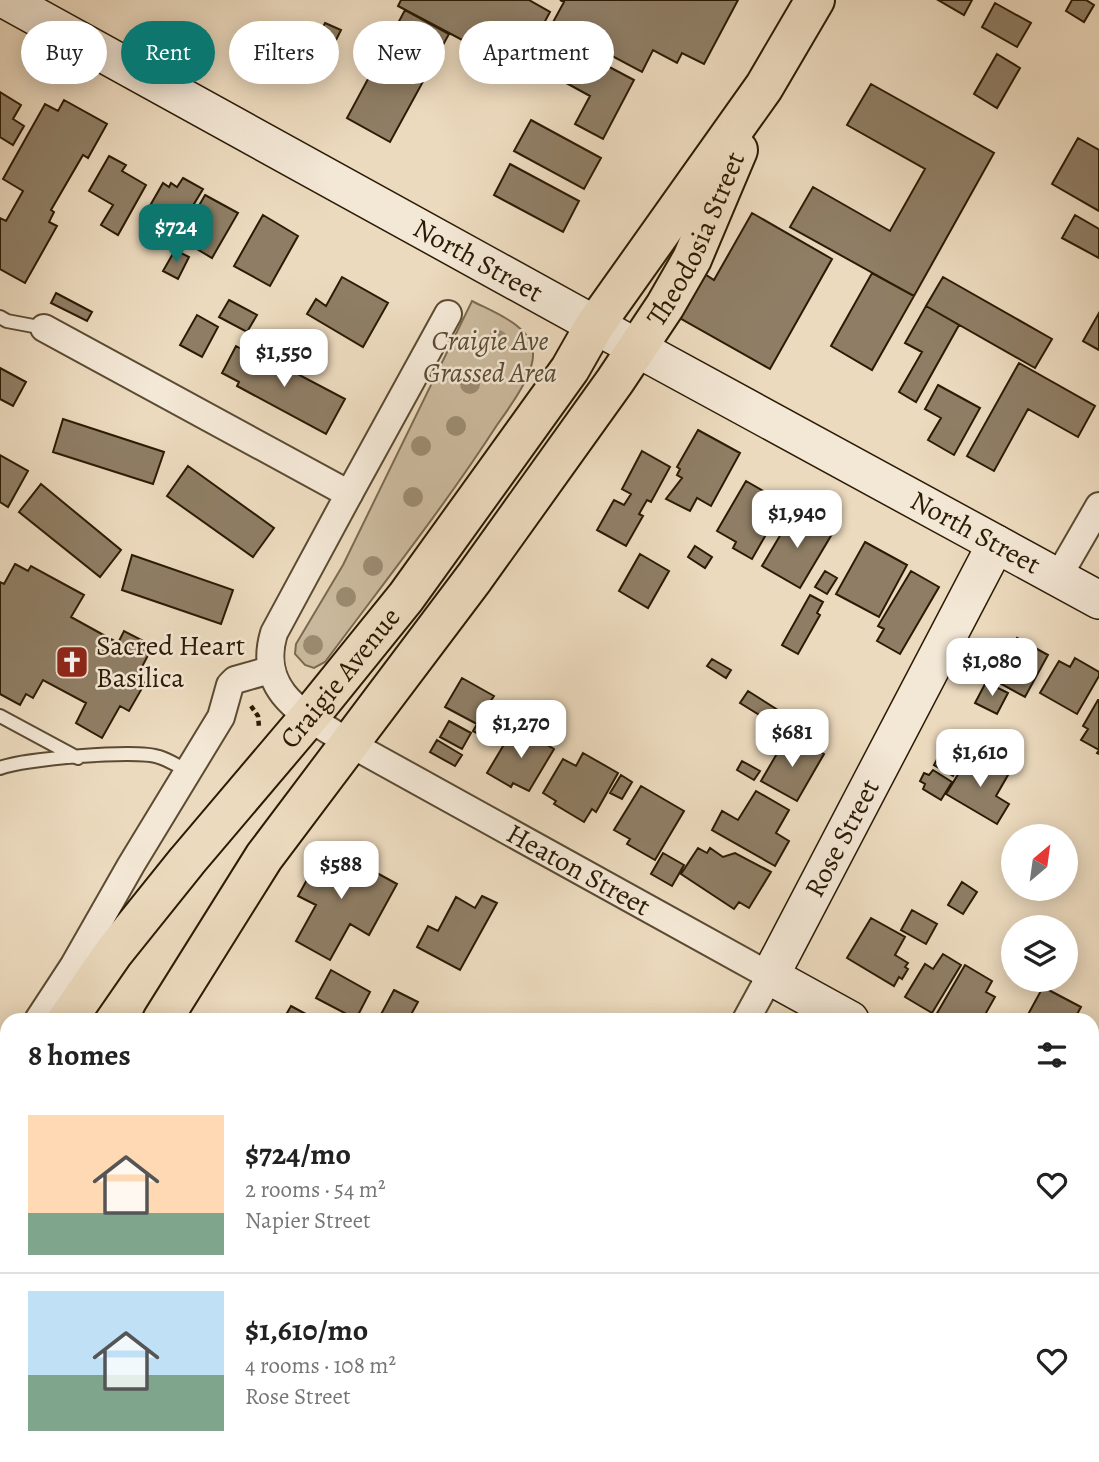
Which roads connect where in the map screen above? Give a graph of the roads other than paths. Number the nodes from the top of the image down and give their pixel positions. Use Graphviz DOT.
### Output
graph roads {
  1 [pos="6,0"];
  2 [pos="815,0"];
  3 [pos="764,87"];
  4 [pos="448,314"];
  5 [pos="0,317"];
  6 [pos="595,325"];
  7 [pos="44,328"];
  8 [pos="635,347"];
  9 [pos="349,494"];
  10 [pos="1099,506"];
  11 [pos="996,544"];
  12 [pos="1058,578"];
  13 [pos="1099,600"];
  14 [pos="270,670"];
  15 [pos="0,716"];
  16 [pos="309,717"];
  17 [pos="349,743"];
  18 [pos="78,758"];
  19 [pos="0,768"];
  20 [pos="189,771"];
  21 [pos="770,976"];
  22 [pos="43,1013"];
  23 [pos="72,1013"];
  24 [pos="166,1013"];
  25 [pos="750,1013"];
  26 [pos="836,1013"];
  1 -- 6 [label="street, North Street"];
  2 -- 3 [label="highway, Theodosia Street"];
  3 -- 6 [label="highway, Theodosia Street"];
  3 -- 8 [label="highway, Theodosia Street"];
  4 -- 9 [label="street"];
  5 -- 7 [label="lane"];
  6 -- 8 [label="street, North Street"];
  6 -- 16 [label="highway, Craigie Avenue"];
  7 -- 9 [label="street"];
  8 -- 11 [label="street, North Street"];
  8 -- 17 [label="highway, Craigie Avenue"];
  9 -- 14 [label="street"];
  10 -- 12 [label="street"];
  11 -- 12 [label="street, North Street"];
  11 -- 21 [label="street, Rose Street"];
  12 -- 13 [label="street, North Street"];
  14 -- 16 [label="street, Heaton Street"];
  14 -- 20 [label="street"];
  15 -- 18 [label="lane"];
  16 -- 17 [label="street, Heaton Street"];
  16 -- 23 [label="highway, Craigie Avenue"];
  17 -- 21 [label="street, Heaton Street"];
  17 -- 24 [label="highway, Craigie Avenue"];
  18 -- 19 [label="lane"];
  18 -- 20 [label="lane"];
  20 -- 22 [label="street"];
  21 -- 25 [label="street, Rose Street"];
  21 -- 26 [label="street, Heaton Street"];
}
